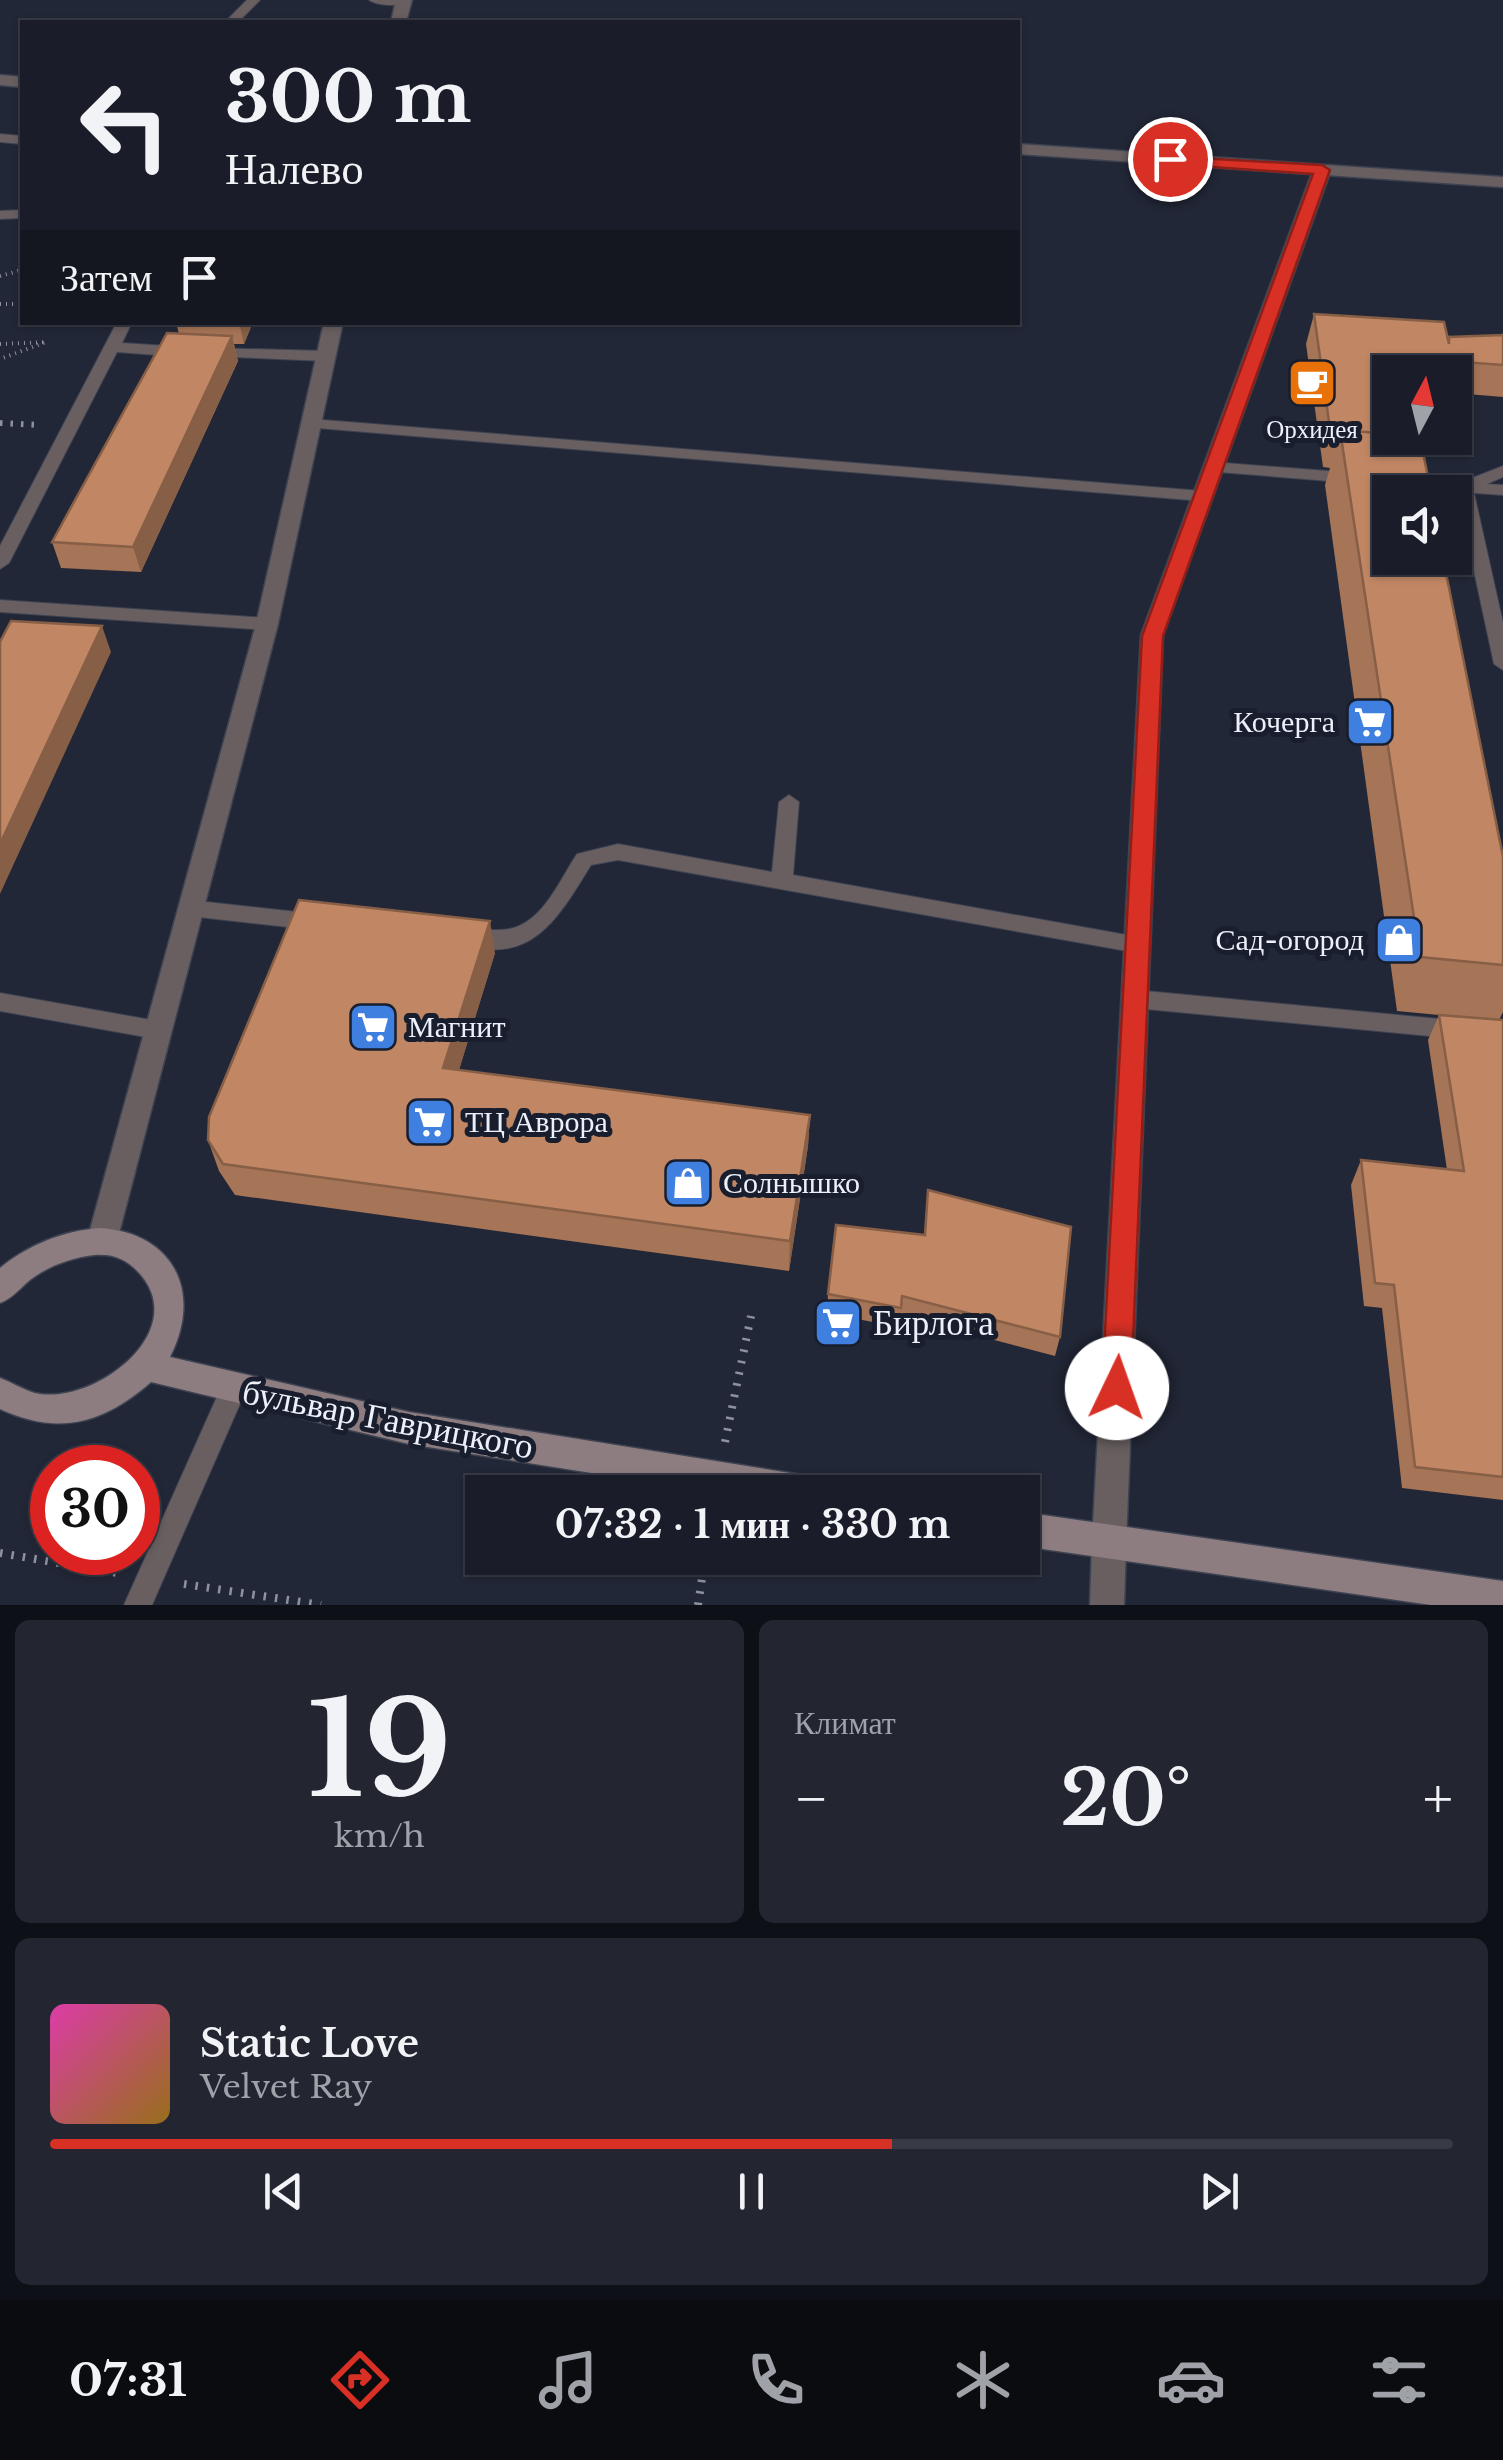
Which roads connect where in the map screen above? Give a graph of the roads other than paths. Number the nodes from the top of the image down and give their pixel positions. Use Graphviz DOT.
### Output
graph roads {
  1 [pos="254,0"];
  2 [pos="376,0"];
  3 [pos="404,0"];
  4 [pos="233,20"];
  5 [pos="1020,149"];
  6 [pos="1322,170"];
  7 [pos="1503,182"];
  8 [pos="124,325"];
  9 [pos="333,325"];
  10 [pos="115,347"];
  11 [pos="326,356"];
  12 [pos="311,424"];
  13 [pos="1212,466"];
  14 [pos="1503,471"];
  15 [pos="1368,479"];
  16 [pos="1472,484"];
  17 [pos="1472,488"];
  18 [pos="1503,490"];
  19 [pos="1202,496"];
  20 [pos="1472,523"];
  21 [pos="0,563"];
  22 [pos="0,606"];
  23 [pos="268,624"];
  24 [pos="1503,664"];
  25 [pos="790,802"];
  26 [pos="782,881"];
  27 [pos="189,908"];
  28 [pos="339,924"];
  29 [pos="452,936"];
  30 [pos="1138,945"];
  31 [pos="1135,998"];
  32 [pos="0,1002"];
  33 [pos="157,1030"];
  34 [pos="1503,1034"];
  35 [pos="102,1241"];
  36 [pos="0,1289"];
  37 [pos="147,1366"];
  38 [pos="233,1390"];
  39 [pos="0,1393"];
  40 [pos="705,1475"];
  41 [pos="1040,1533"];
  42 [pos="1110,1544"];
  43 [pos="1503,1598"];
  44 [pos="138,1605"];
  45 [pos="1108,1605"];
  1 -- 4 [label="lane"];
  2 -- 3 [label="lane"];
  5 -- 6 [label="street"];
  6 -- 7 [label="street"];
  6 -- 13 [label="street"];
  8 -- 10 [label="lane"];
  9 -- 11 [label="street"];
  10 -- 11 [label="lane"];
  10 -- 21 [label="lane"];
  11 -- 12 [label="street"];
  12 -- 19 [label="lane"];
  12 -- 23 [label="street"];
  13 -- 15 [label="lane"];
  13 -- 19 [label="street"];
  14 -- 16 [label="lane"];
  17 -- 18 [label="lane"];
  19 -- 30 [label="street"];
  20 -- 24 [label="lane"];
  22 -- 23 [label="lane"];
  23 -- 27 [label="street"];
  25 -- 26 [label="lane"];
  26 -- 29 [label="lane"];
  26 -- 30 [label="lane"];
  27 -- 28 [label="lane"];
  27 -- 33 [label="street"];
  30 -- 31 [label="street"];
  31 -- 34 [label="lane"];
  31 -- 42 [label="street"];
  32 -- 33 [label="lane"];
  33 -- 35 [label="street"];
  35 -- 36 [label="main road"];
  35 -- 37 [label="main road"];
  37 -- 38 [label="main road, бульвар Гаврицкого"];
  37 -- 39 [label="main road"];
  38 -- 40 [label="main road, бульвар Гаврицкого"];
  38 -- 44 [label="lane"];
  41 -- 42 [label="main road"];
  42 -- 43 [label="main road"];
  42 -- 45 [label="street"];
}
